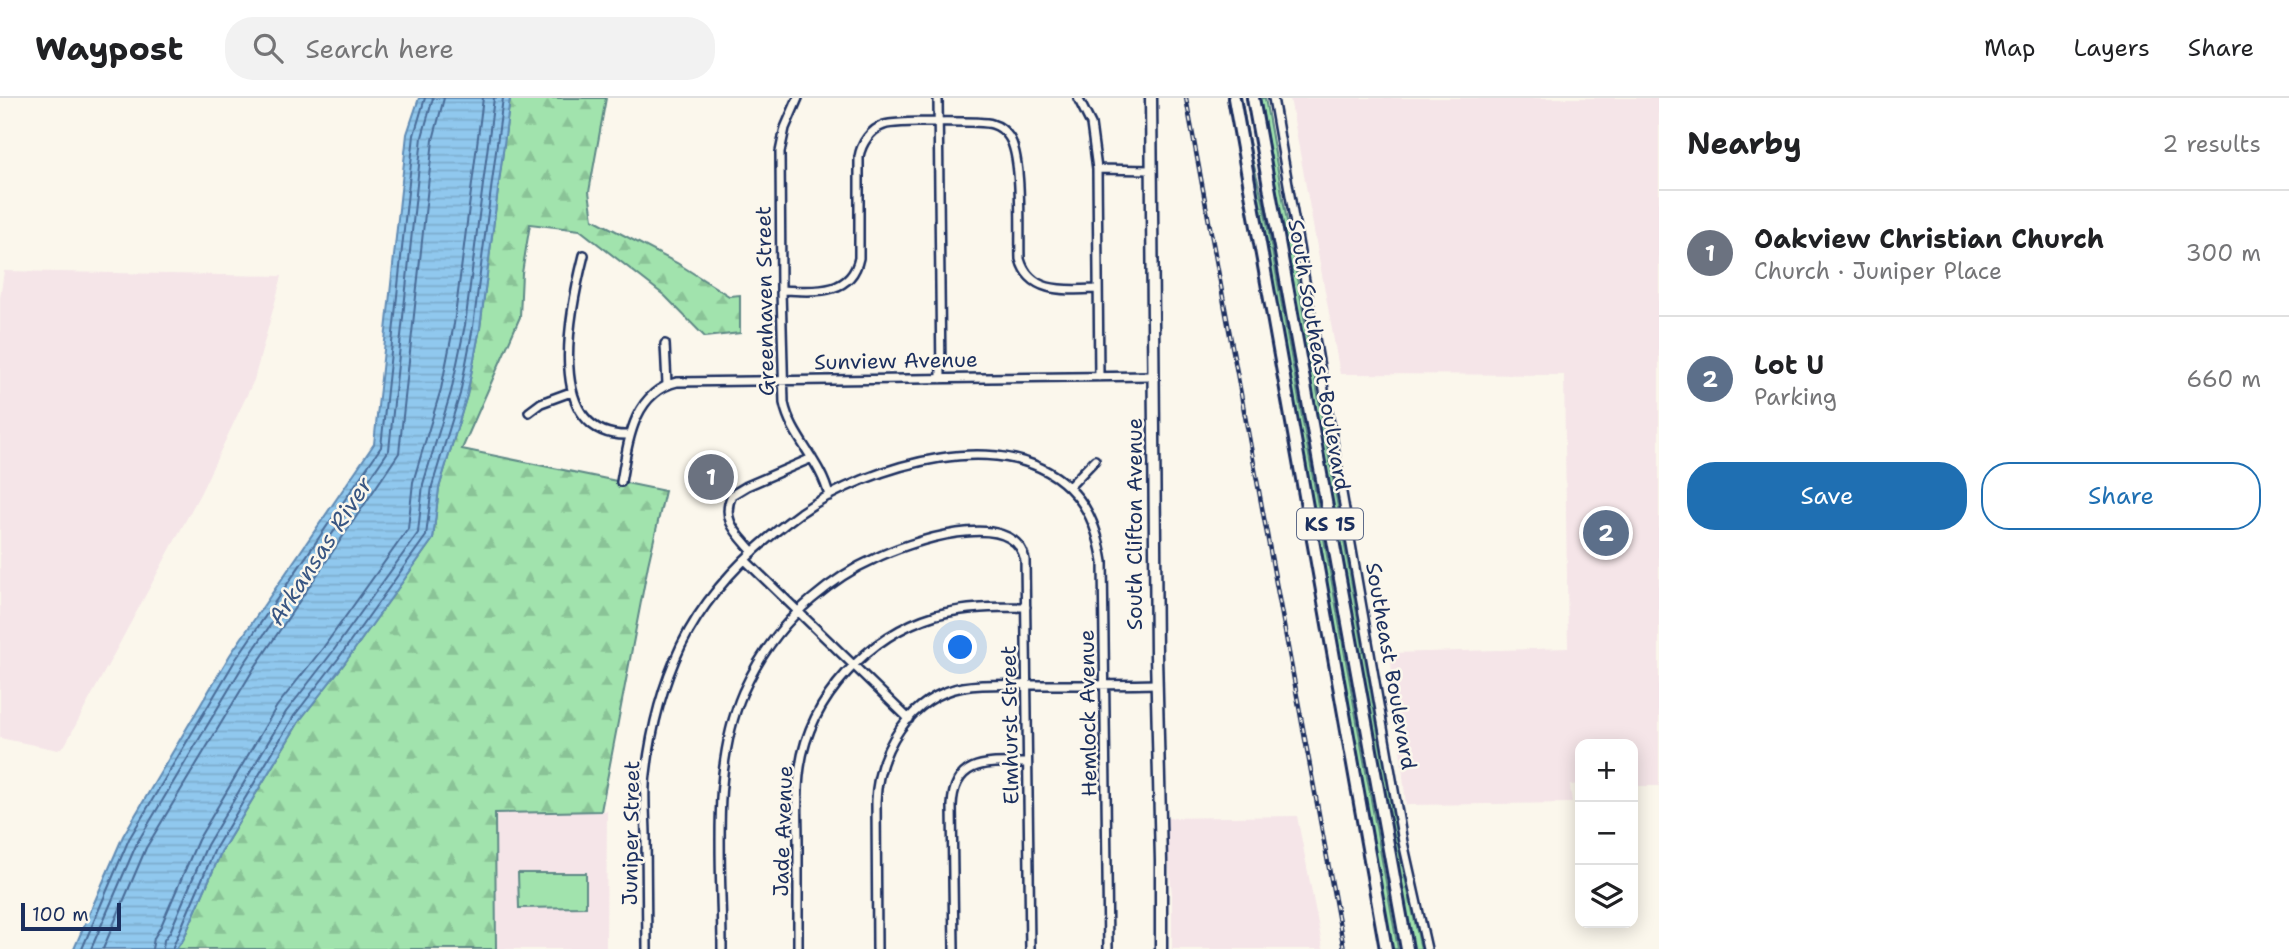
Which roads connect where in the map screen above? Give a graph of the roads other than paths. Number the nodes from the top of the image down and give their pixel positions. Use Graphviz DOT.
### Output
graph roads {
  1 [pos="798,98"];
  2 [pos="938,98"];
  3 [pos="1078,98"];
  4 [pos="1151,98"];
  5 [pos="1234,98"];
  6 [pos="1254,98"];
  7 [pos="1273,98"];
  8 [pos="938,123"];
  9 [pos="1097,169"];
  10 [pos="1151,170"];
  11 [pos="584,256"];
  12 [pos="1097,289"];
  13 [pos="780,290"];
  14 [pos="665,344"];
  15 [pos="1153,376"];
  16 [pos="1099,377"];
  17 [pos="941,379"];
  18 [pos="783,380"];
  19 [pos="667,384"];
  20 [pos="571,392"];
  21 [pos="530,412"];
  22 [pos="630,435"];
  23 [pos="812,458"];
  24 [pos="1095,460"];
  25 [pos="621,482"];
  26 [pos="1069,487"];
  27 [pos="829,496"];
  28 [pos="753,552"];
  29 [pos="745,560"];
  30 [pos="1026,607"];
  31 [pos="798,611"];
  32 [pos="854,666"];
  33 [pos="1156,684"];
  34 [pos="1028,685"];
  35 [pos="1105,685"];
  36 [pos="909,719"];
  37 [pos="1027,763"];
  38 [pos="648,949"];
  39 [pos="722,949"];
  40 [pos="798,949"];
  41 [pos="877,949"];
  42 [pos="954,949"];
  43 [pos="1030,949"];
  44 [pos="1108,949"];
  45 [pos="1161,949"];
  46 [pos="1386,949"];
  47 [pos="1406,949"];
  48 [pos="1427,949"];
  1 -- 13 [label="street, Greenhaven Street"];
  2 -- 8 [label="street"];
  3 -- 9 [label="street"];
  4 -- 10 [label="street, South Clifton Avenue"];
  5 -- 46 [label="main road, South Southeast Boulevard / KS 15"];
  6 -- 47 [label="main road, South Southeast Boulevard / KS 15"];
  7 -- 48 [label="street, Southeast Boulevard"];
  8 -- 12 [label="street"];
  8 -- 13 [label="street"];
  8 -- 17 [label="street"];
  9 -- 10 [label="street"];
  9 -- 12 [label="street"];
  10 -- 15 [label="street, South Clifton Avenue"];
  11 -- 20 [label="street"];
  12 -- 16 [label="street"];
  13 -- 18 [label="street, Greenhaven Street"];
  14 -- 19 [label="street"];
  15 -- 16 [label="street, Sunview Avenue"];
  15 -- 33 [label="street, South Clifton Avenue"];
  16 -- 17 [label="street, Sunview Avenue"];
  17 -- 18 [label="street, Sunview Avenue"];
  18 -- 19 [label="street, Sunview Avenue"];
  18 -- 23 [label="street, Greenhaven Street"];
  19 -- 22 [label="street"];
  20 -- 21 [label="street"];
  20 -- 22 [label="street"];
  22 -- 25 [label="street"];
  23 -- 27 [label="street, Greenhaven Street"];
  23 -- 28 [label="street"];
  24 -- 26 [label="street"];
  26 -- 27 [label="street, Juniper Street"];
  26 -- 35 [label="street, Hemlock Avenue"];
  27 -- 28 [label="street, Juniper Street"];
  28 -- 29 [label="street, Juniper Street"];
  29 -- 31 [label="street"];
  29 -- 38 [label="street, Juniper Street"];
  30 -- 31 [label="street, Elmhurst Street"];
  30 -- 32 [label="street, Jade Avenue"];
  30 -- 34 [label="street, Elmhurst Street"];
  31 -- 32 [label="street"];
  31 -- 39 [label="street"];
  32 -- 36 [label="street"];
  32 -- 40 [label="street, Jade Avenue"];
  33 -- 35 [label="street"];
  33 -- 45 [label="street, South Clifton Avenue"];
  34 -- 35 [label="street"];
  34 -- 36 [label="street"];
  34 -- 37 [label="street, Elmhurst Street"];
  35 -- 44 [label="street, Hemlock Avenue"];
  36 -- 41 [label="street"];
  37 -- 42 [label="street"];
  37 -- 43 [label="street, Elmhurst Street"];
}
